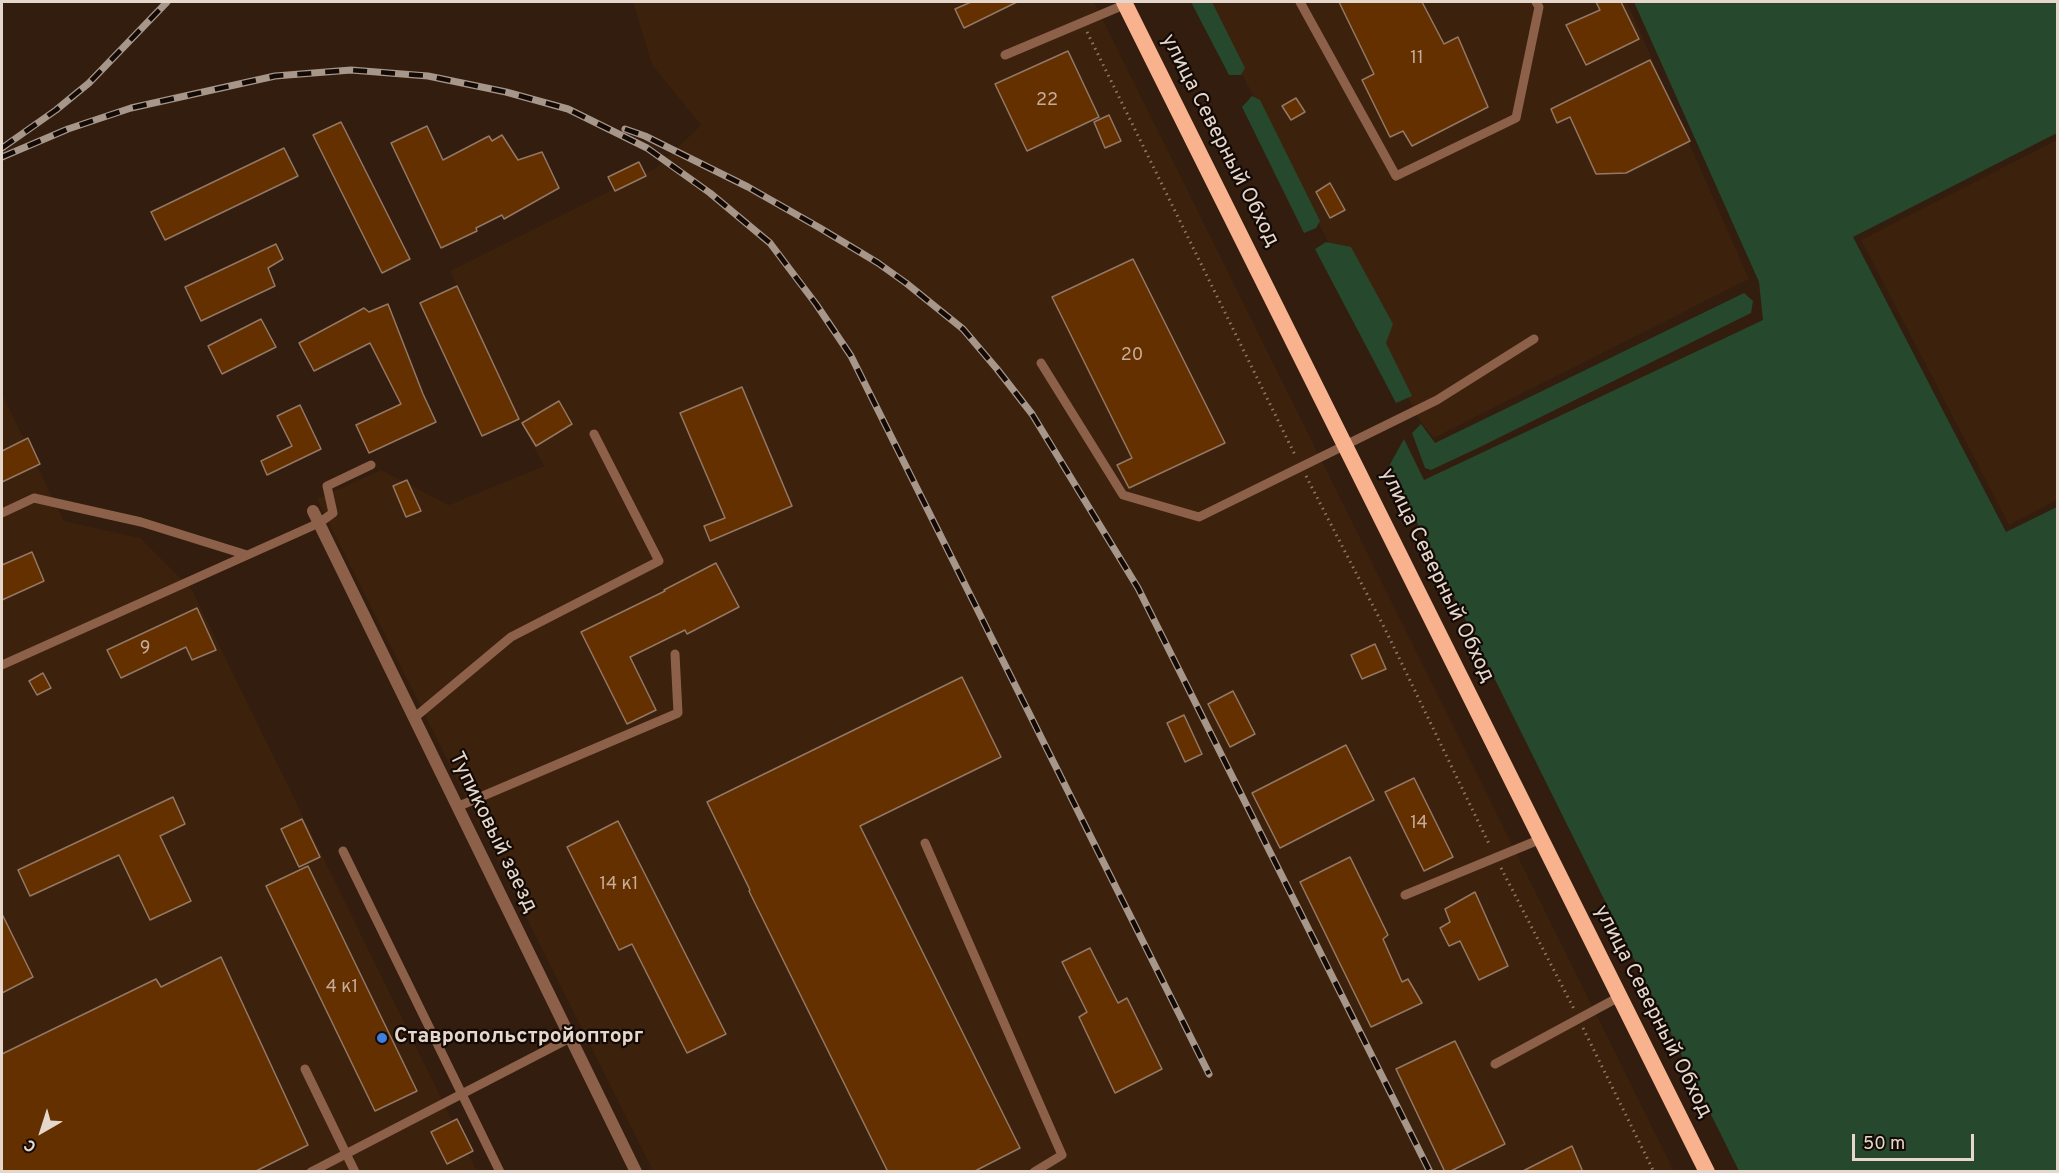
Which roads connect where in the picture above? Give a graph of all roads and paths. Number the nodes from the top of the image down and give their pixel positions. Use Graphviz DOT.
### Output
graph roads {
  1 [pos="1300,2"];
  2 [pos="1536,2"];
  3 [pos="1125,3"];
  4 [pos="1082,22"];
  5 [pos="1005,55"];
  6 [pos="1534,339"];
  7 [pos="1041,363"];
  8 [pos="594,434"];
  9 [pos="1345,444"];
  10 [pos="371,465"];
  11 [pos="1301,466"];
  12 [pos="2,513"];
  13 [pos="316,517"];
  14 [pos="247,555"];
  15 [pos="675,654"];
  16 [pos="2,664"];
  17 [pos="414,718"];
  18 [pos="458,807"];
  19 [pos="1541,839"];
  20 [pos="925,843"];
  21 [pos="343,851"];
  22 [pos="1496,858"];
  23 [pos="1405,896"];
  24 [pos="1619,997"];
  25 [pos="1579,1019"];
  26 [pos="570,1038"];
  27 [pos="1495,1064"];
  28 [pos="305,1070"];
  29 [pos="461,1095"];
  30 [pos="346,1153"];
  31 [pos="311,1172"];
  32 [pos="355,1172"];
  33 [pos="500,1172"];
  34 [pos="636,1172"];
  35 [pos="1034,1172"];
  36 [pos="1654,1172"];
  37 [pos="1707,1172"];
  1 -- 2 [label="lane"];
  3 -- 4 [label="lane"];
  3 -- 9 [label="highway, улица Северный Обход"];
  4 -- 5 [label="lane"];
  4 -- 11 [label="path"];
  6 -- 9 [label="lane"];
  7 -- 11 [label="lane"];
  8 -- 17 [label="lane"];
  9 -- 11 [label="lane"];
  9 -- 19 [label="highway, улица Северный Обход"];
  10 -- 13 [label="lane"];
  11 -- 22 [label="path"];
  12 -- 14 [label="lane"];
  13 -- 14 [label="lane"];
  13 -- 17 [label="street, Тупиковый заезд"];
  14 -- 16 [label="lane"];
  15 -- 18 [label="lane"];
  17 -- 18 [label="street, Тупиковый заезд"];
  18 -- 26 [label="street, Тупиковый заезд"];
  19 -- 22 [label="lane"];
  19 -- 24 [label="highway, улица Северный Обход"];
  20 -- 35 [label="lane"];
  21 -- 29 [label="lane"];
  22 -- 23 [label="lane"];
  22 -- 25 [label="path"];
  24 -- 25 [label="lane"];
  24 -- 37 [label="highway, улица Северный Обход"];
  25 -- 27 [label="lane"];
  25 -- 36 [label="path"];
  26 -- 29 [label="lane"];
  26 -- 34 [label="street, Тупиковый заезд"];
  28 -- 30 [label="lane"];
  29 -- 30 [label="lane"];
  29 -- 33 [label="lane"];
  30 -- 31 [label="lane"];
  30 -- 32 [label="lane"];
}
